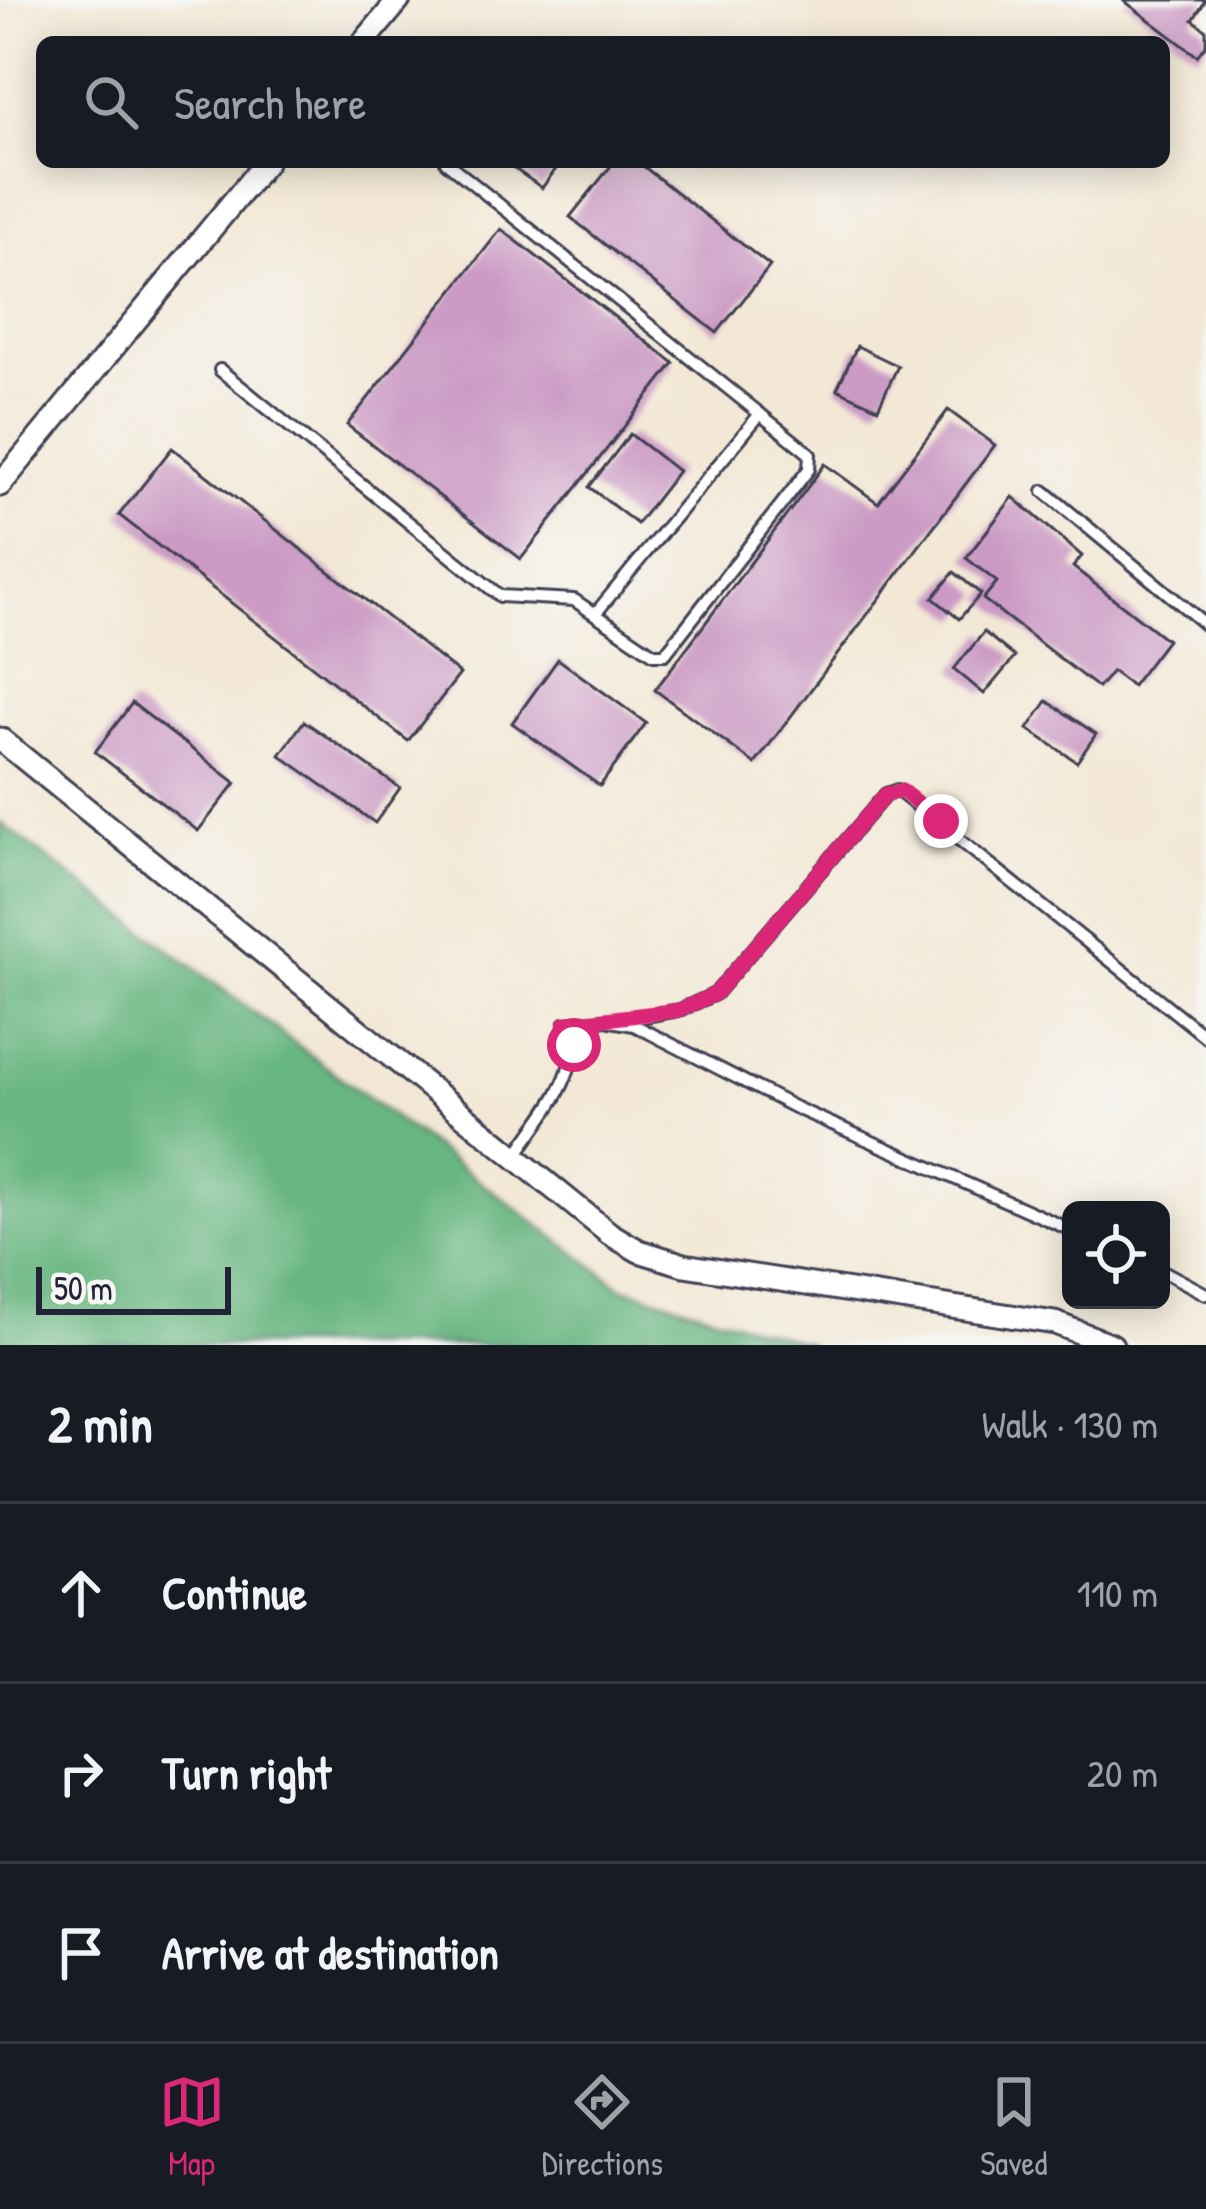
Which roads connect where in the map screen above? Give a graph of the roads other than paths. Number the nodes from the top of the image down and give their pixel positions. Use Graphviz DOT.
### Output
graph roads {
  1 [pos="399,0"];
  2 [pos="369,36"];
  3 [pos="261,168"];
  4 [pos="453,168"];
  5 [pos="220,370"];
  6 [pos="760,414"];
  7 [pos="0,485"];
  8 [pos="1044,491"];
  9 [pos="595,614"];
  10 [pos="1206,625"];
  11 [pos="0,739"];
  12 [pos="620,1021"];
  13 [pos="1206,1037"];
  14 [pos="515,1157"];
  15 [pos="1062,1226"];
  16 [pos="1170,1275"];
  17 [pos="1206,1294"];
  18 [pos="1112,1345"];
  1 -- 2 [label="street"];
  3 -- 7 [label="street"];
  4 -- 6 [label="lane"];
  5 -- 9 [label="lane"];
  6 -- 9 [label="lane"];
  6 -- 9 [label="lane"];
  8 -- 10 [label="lane"];
  11 -- 14 [label="street"];
  12 -- 13 [label="lane"];
  12 -- 14 [label="lane"];
  12 -- 15 [label="lane"];
  14 -- 18 [label="street"];
  16 -- 17 [label="lane"];
}
